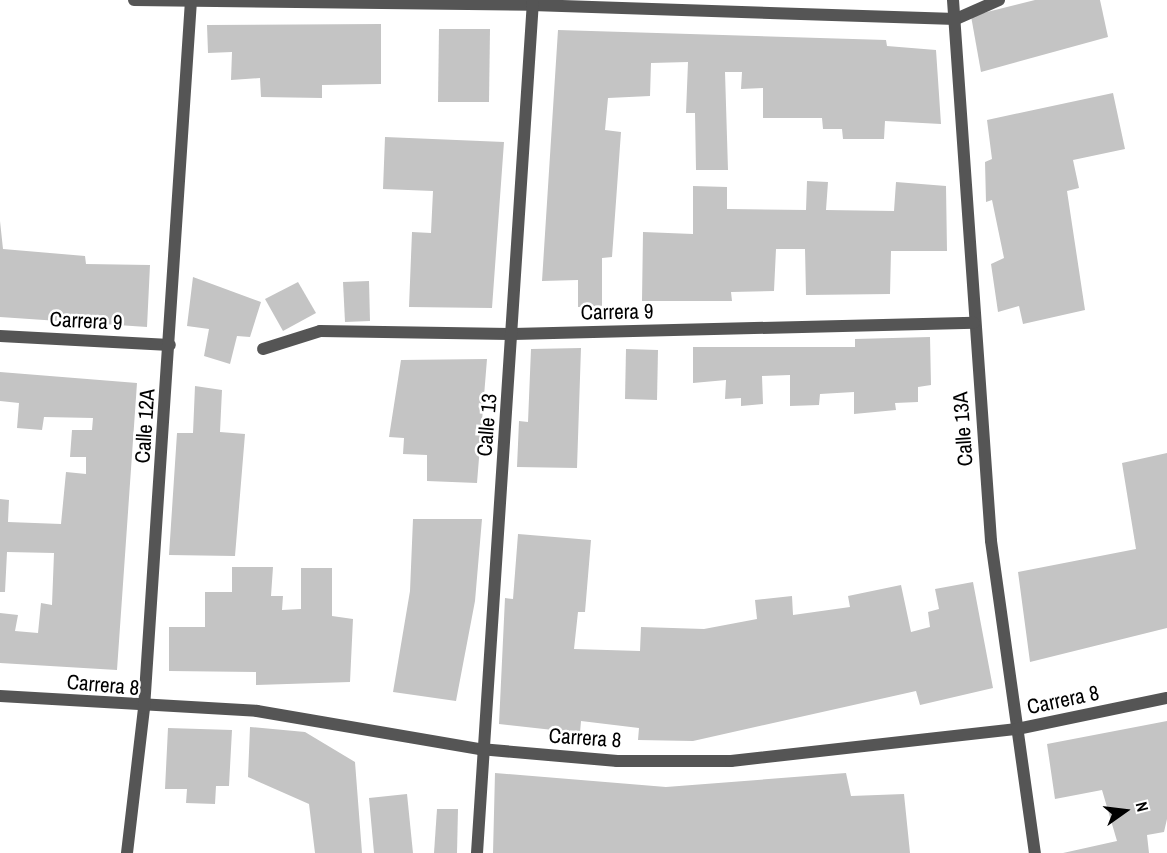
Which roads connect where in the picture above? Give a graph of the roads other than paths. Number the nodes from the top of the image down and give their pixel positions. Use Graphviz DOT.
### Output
graph roads {
  1 [pos="134,0"];
  2 [pos="953,0"];
  3 [pos="999,0"];
  4 [pos="190,2"];
  5 [pos="533,2"];
  6 [pos="956,20"];
  7 [pos="974,323"];
  8 [pos="513,334"];
  9 [pos="0,336"];
  10 [pos="170,345"];
  11 [pos="263,349"];
  12 [pos="0,696"];
  13 [pos="1167,698"];
  14 [pos="144,708"];
  15 [pos="1017,729"];
  16 [pos="480,749"];
  17 [pos="127,853"];
  18 [pos="477,853"];
  19 [pos="1035,853"];
  1 -- 4 [label="street"];
  2 -- 6 [label="street, Calle 13A"];
  3 -- 6 [label="street"];
  4 -- 5 [label="street"];
  4 -- 10 [label="street, Calle 12A"];
  5 -- 6 [label="street"];
  5 -- 8 [label="street, Calle 13"];
  6 -- 7 [label="street, Calle 13A"];
  7 -- 8 [label="street, Carrera 9"];
  7 -- 15 [label="street, Calle 13A"];
  8 -- 11 [label="street, Carrera 9"];
  8 -- 16 [label="street, Calle 13"];
  9 -- 10 [label="street, Carrera 9"];
  10 -- 14 [label="street, Calle 12A"];
  12 -- 14 [label="street, Carrera 8"];
  13 -- 15 [label="street, Carrera 8"];
  14 -- 16 [label="street, Carrera 8"];
  14 -- 17 [label="street, Calle 12A"];
  15 -- 16 [label="street, Carrera 8"];
  15 -- 19 [label="street, Calle 13A"];
  16 -- 18 [label="street, Calle 13"];
}
